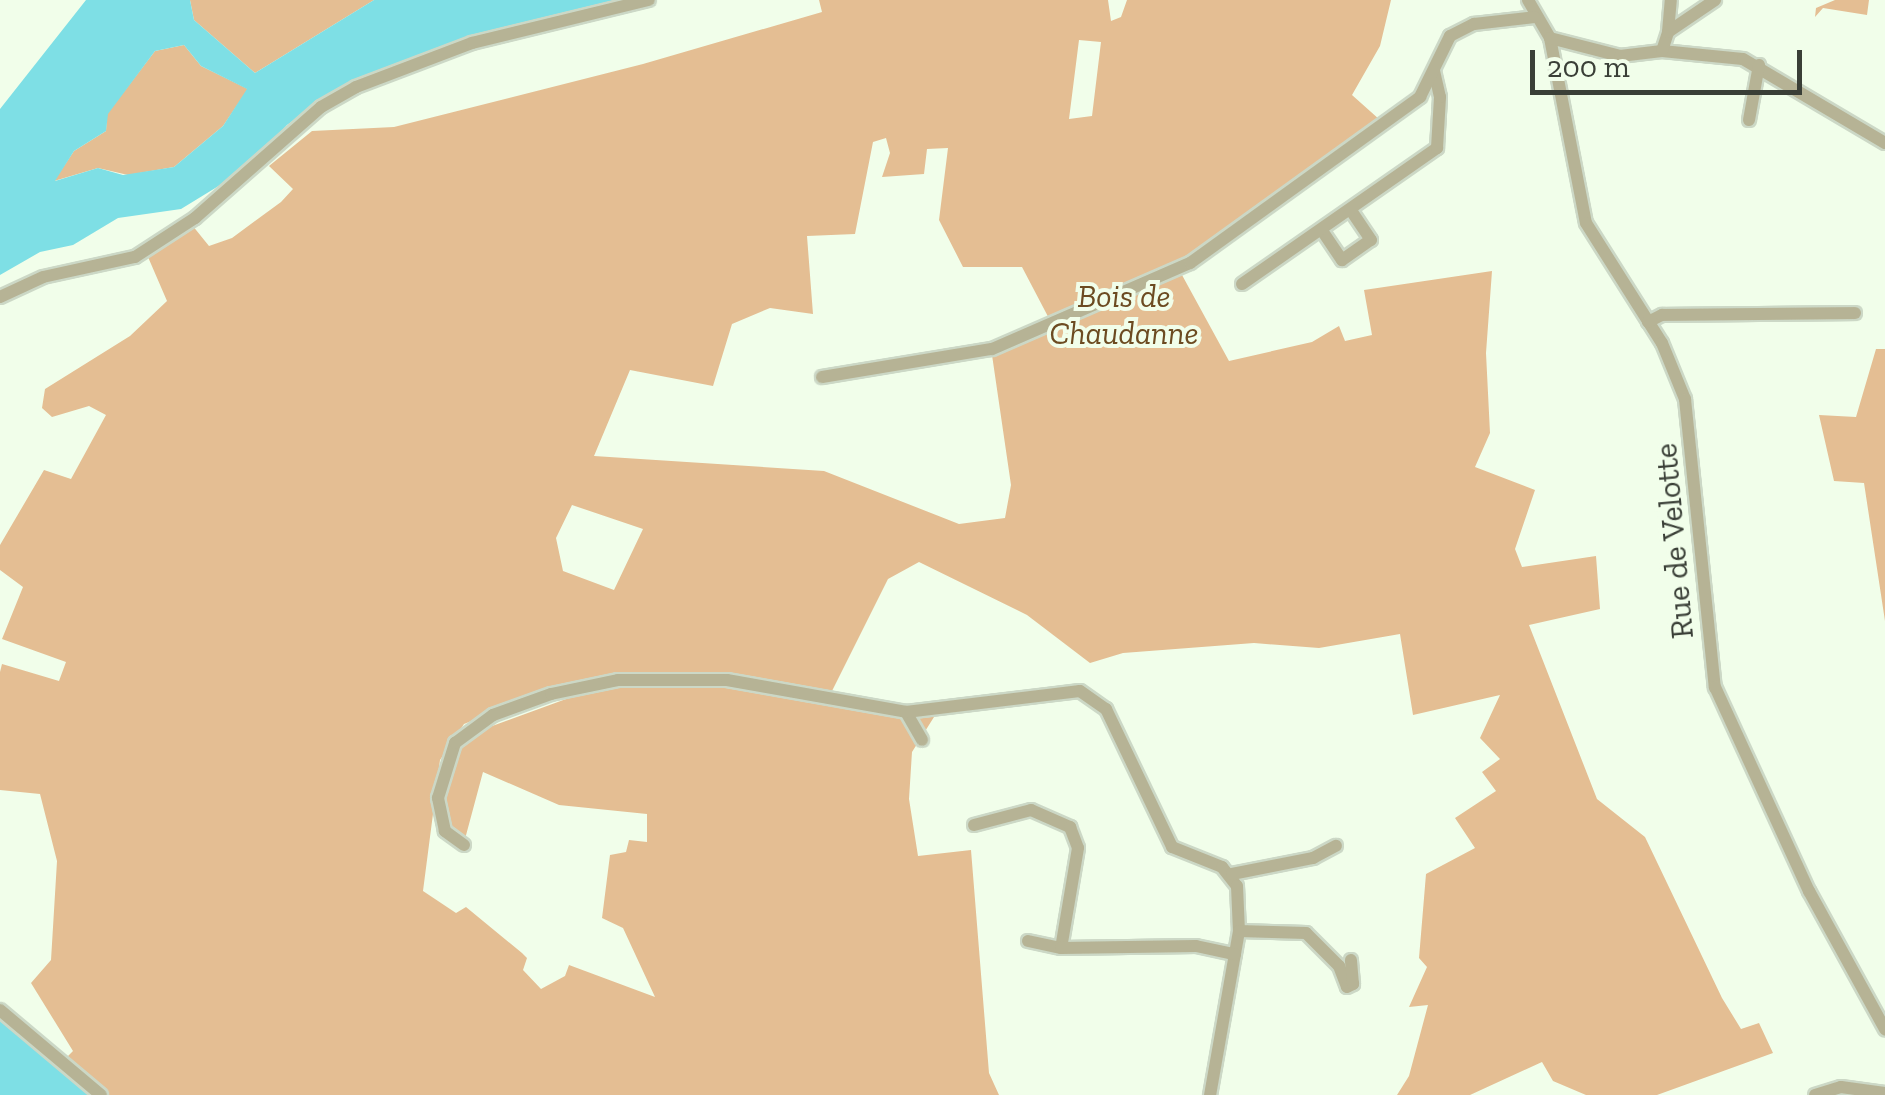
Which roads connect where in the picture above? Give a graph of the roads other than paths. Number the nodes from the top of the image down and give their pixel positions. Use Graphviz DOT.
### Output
graph roads {
  1 [pos="649,0"];
  2 [pos="1528,0"];
  3 [pos="1671,0"];
  4 [pos="1715,0"];
  5 [pos="1536,17"];
  6 [pos="1668,32"];
  7 [pos="1550,38"];
  8 [pos="1662,51"];
  9 [pos="1759,65"];
  10 [pos="1434,71"];
  11 [pos="1749,120"];
  12 [pos="1885,143"];
  13 [pos="1352,212"];
  14 [pos="1323,232"];
  15 [pos="1242,284"];
  16 [pos="0,297"];
  17 [pos="1854,313"];
  18 [pos="1648,322"];
  19 [pos="822,377"];
  20 [pos="906,712"];
  21 [pos="922,740"];
  22 [pos="974,825"];
  23 [pos="464,845"];
  24 [pos="1336,846"];
  25 [pos="1232,874"];
  26 [pos="1239,931"];
  27 [pos="1028,941"];
  28 [pos="1362,946"];
  29 [pos="1061,948"];
  30 [pos="1235,954"];
  31 [pos="0,1010"];
  32 [pos="1885,1029"];
  33 [pos="1885,1092"];
  34 [pos="101,1095"];
  35 [pos="1210,1095"];
  36 [pos="1814,1095"];
  1 -- 16 [label="street"];
  2 -- 5 [label="street"];
  3 -- 6 [label="street"];
  4 -- 6 [label="street"];
  5 -- 7 [label="street"];
  5 -- 10 [label="street"];
  6 -- 8 [label="street"];
  7 -- 8 [label="street"];
  7 -- 18 [label="street, Rue de Velotte"];
  8 -- 9 [label="street"];
  9 -- 11 [label="street"];
  9 -- 12 [label="street"];
  10 -- 13 [label="street"];
  10 -- 19 [label="street"];
  13 -- 14 [label="street"];
  13 -- 14 [label="street"];
  14 -- 15 [label="street"];
  17 -- 18 [label="street"];
  18 -- 32 [label="street, Rue de Velotte"];
  20 -- 21 [label="street"];
  20 -- 23 [label="street"];
  20 -- 25 [label="street"];
  22 -- 29 [label="street"];
  24 -- 25 [label="street"];
  25 -- 26 [label="street"];
  26 -- 28 [label="street"];
  26 -- 30 [label="street"];
  27 -- 29 [label="street"];
  29 -- 30 [label="street"];
  30 -- 35 [label="street"];
  31 -- 34 [label="street"];
  33 -- 36 [label="street"];
}
